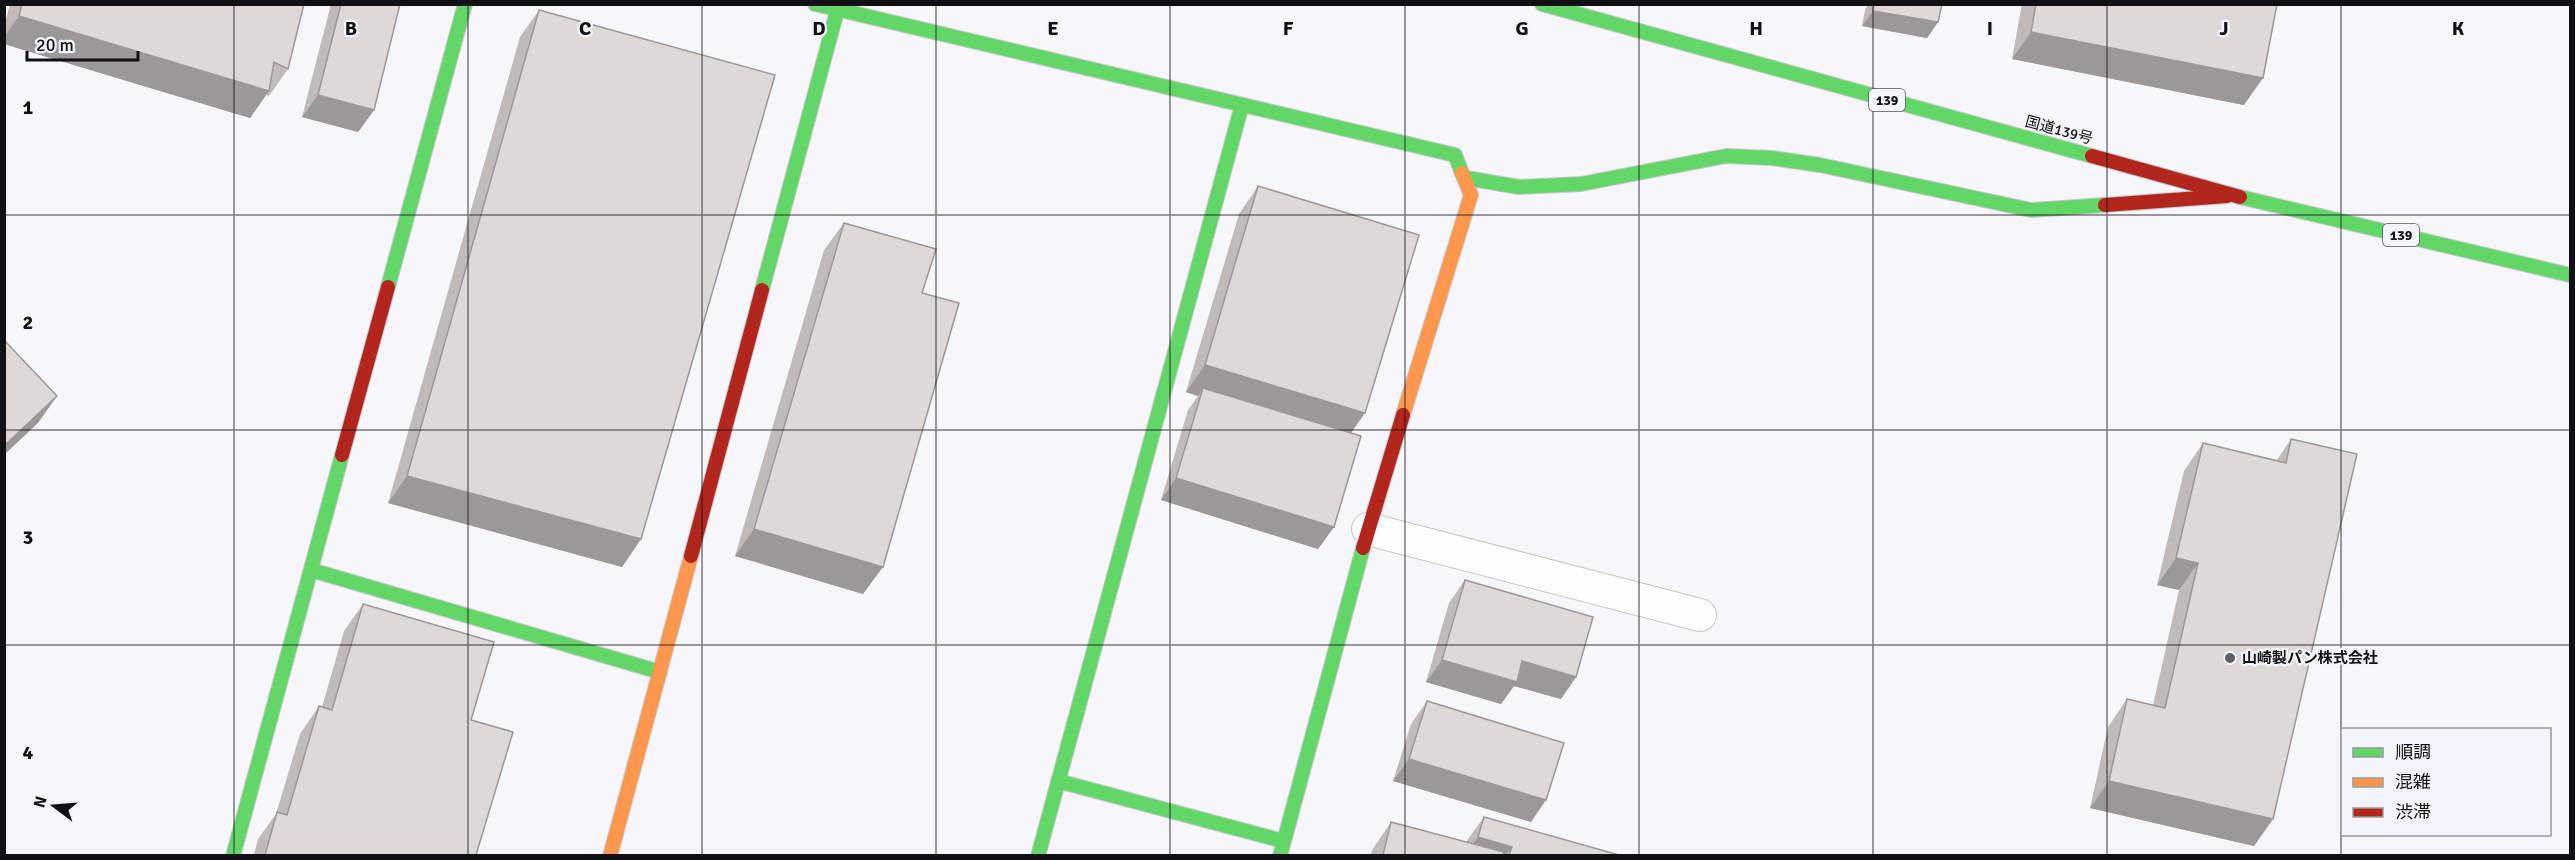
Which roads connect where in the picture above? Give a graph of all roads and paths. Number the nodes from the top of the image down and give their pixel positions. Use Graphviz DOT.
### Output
graph roads {
  1 [pos="465,4"];
  2 [pos="815,4"];
  3 [pos="1542,4"];
  4 [pos="838,7"];
  5 [pos="1242,105"];
  6 [pos="1466,178"];
  7 [pos="2232,195"];
  8 [pos="2571,275"];
  9 [pos="1368,529"];
  10 [pos="310,570"];
  11 [pos="1700,615"];
  12 [pos="660,672"];
  13 [pos="1058,781"];
  14 [pos="1284,841"];
  15 [pos="233,855"];
  16 [pos="610,855"];
  17 [pos="1038,855"];
  18 [pos="1280,855"];
  1 -- 10 [label="main road"];
  2 -- 4 [label="main road"];
  3 -- 7 [label="main road, 国道139号 / 139"];
  4 -- 5 [label="main road"];
  4 -- 12 [label="main road"];
  5 -- 6 [label="main road"];
  5 -- 13 [label="main road"];
  6 -- 7 [label="main road"];
  6 -- 9 [label="main road"];
  7 -- 8 [label="main road, 国道139号 / 139"];
  9 -- 11 [label="street"];
  9 -- 14 [label="main road"];
  10 -- 12 [label="main road"];
  10 -- 15 [label="main road"];
  12 -- 16 [label="main road"];
  13 -- 14 [label="main road"];
  13 -- 17 [label="main road"];
  14 -- 18 [label="main road"];
}
